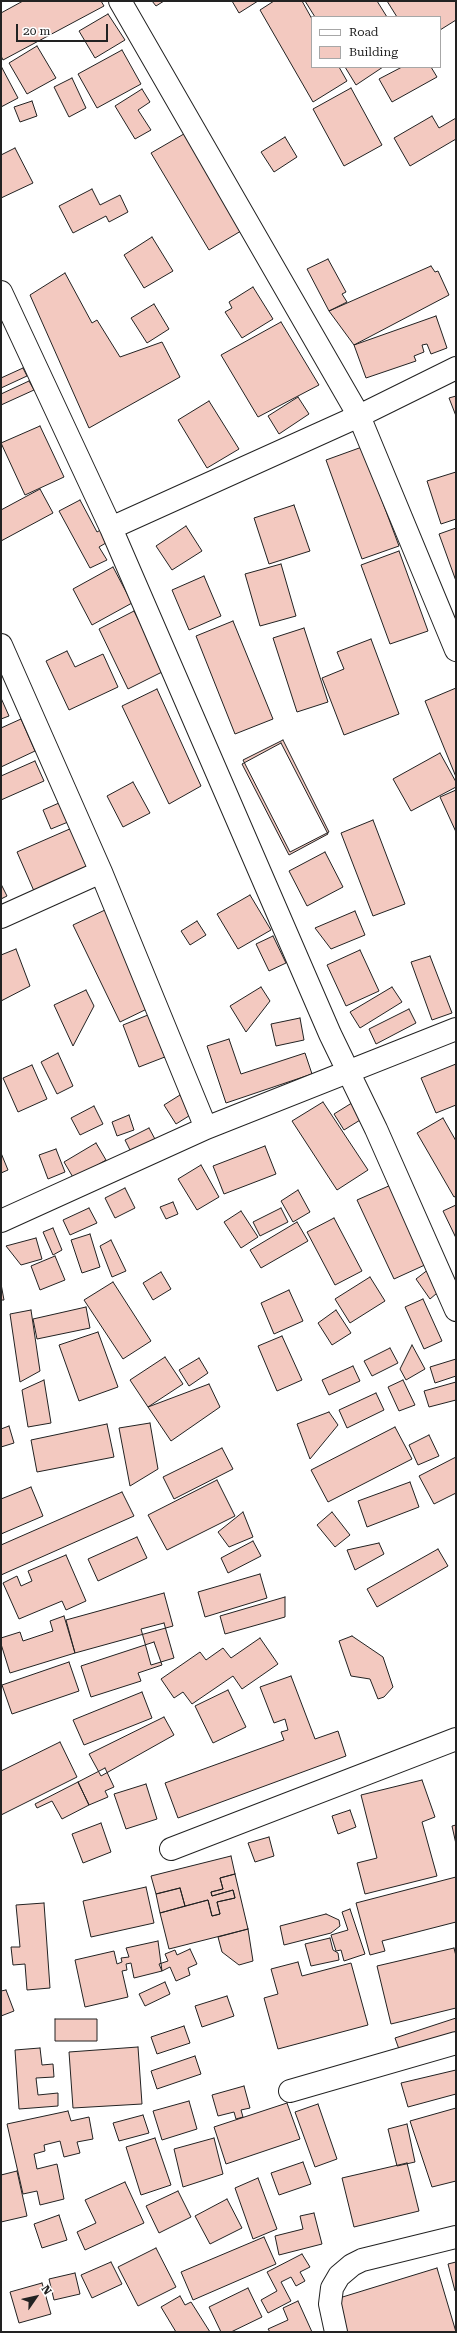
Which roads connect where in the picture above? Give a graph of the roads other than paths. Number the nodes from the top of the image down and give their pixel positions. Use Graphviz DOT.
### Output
graph roads {
  1 [pos="120,1"];
  2 [pos="1,292"];
  3 [pos="456,368"];
  4 [pos="359,416"];
  5 [pos="110,528"];
  6 [pos="1,645"];
  7 [pos="456,650"];
  8 [pos="101,872"];
  9 [pos="1,917"];
  10 [pos="456,1029"];
  11 [pos="348,1071"];
  12 [pos="206,1128"];
  13 [pos="1,1221"];
  14 [pos="456,1310"];
  15 [pos="456,1739"];
  16 [pos="171,1850"];
  17 [pos="456,2043"];
  18 [pos="290,2091"];
  19 [pos="456,2237"];
  20 [pos="336,2332"];
  1 -- 4 [label="street"];
  2 -- 5 [label="street"];
  3 -- 4 [label="street"];
  4 -- 5 [label="street"];
  4 -- 7 [label="street"];
  5 -- 11 [label="street"];
  6 -- 8 [label="street"];
  8 -- 9 [label="street"];
  8 -- 12 [label="street"];
  10 -- 11 [label="street"];
  11 -- 12 [label="street"];
  11 -- 14 [label="street"];
  12 -- 13 [label="street"];
  15 -- 16 [label="street"];
  17 -- 18 [label="street"];
  19 -- 20 [label="street"];
}
